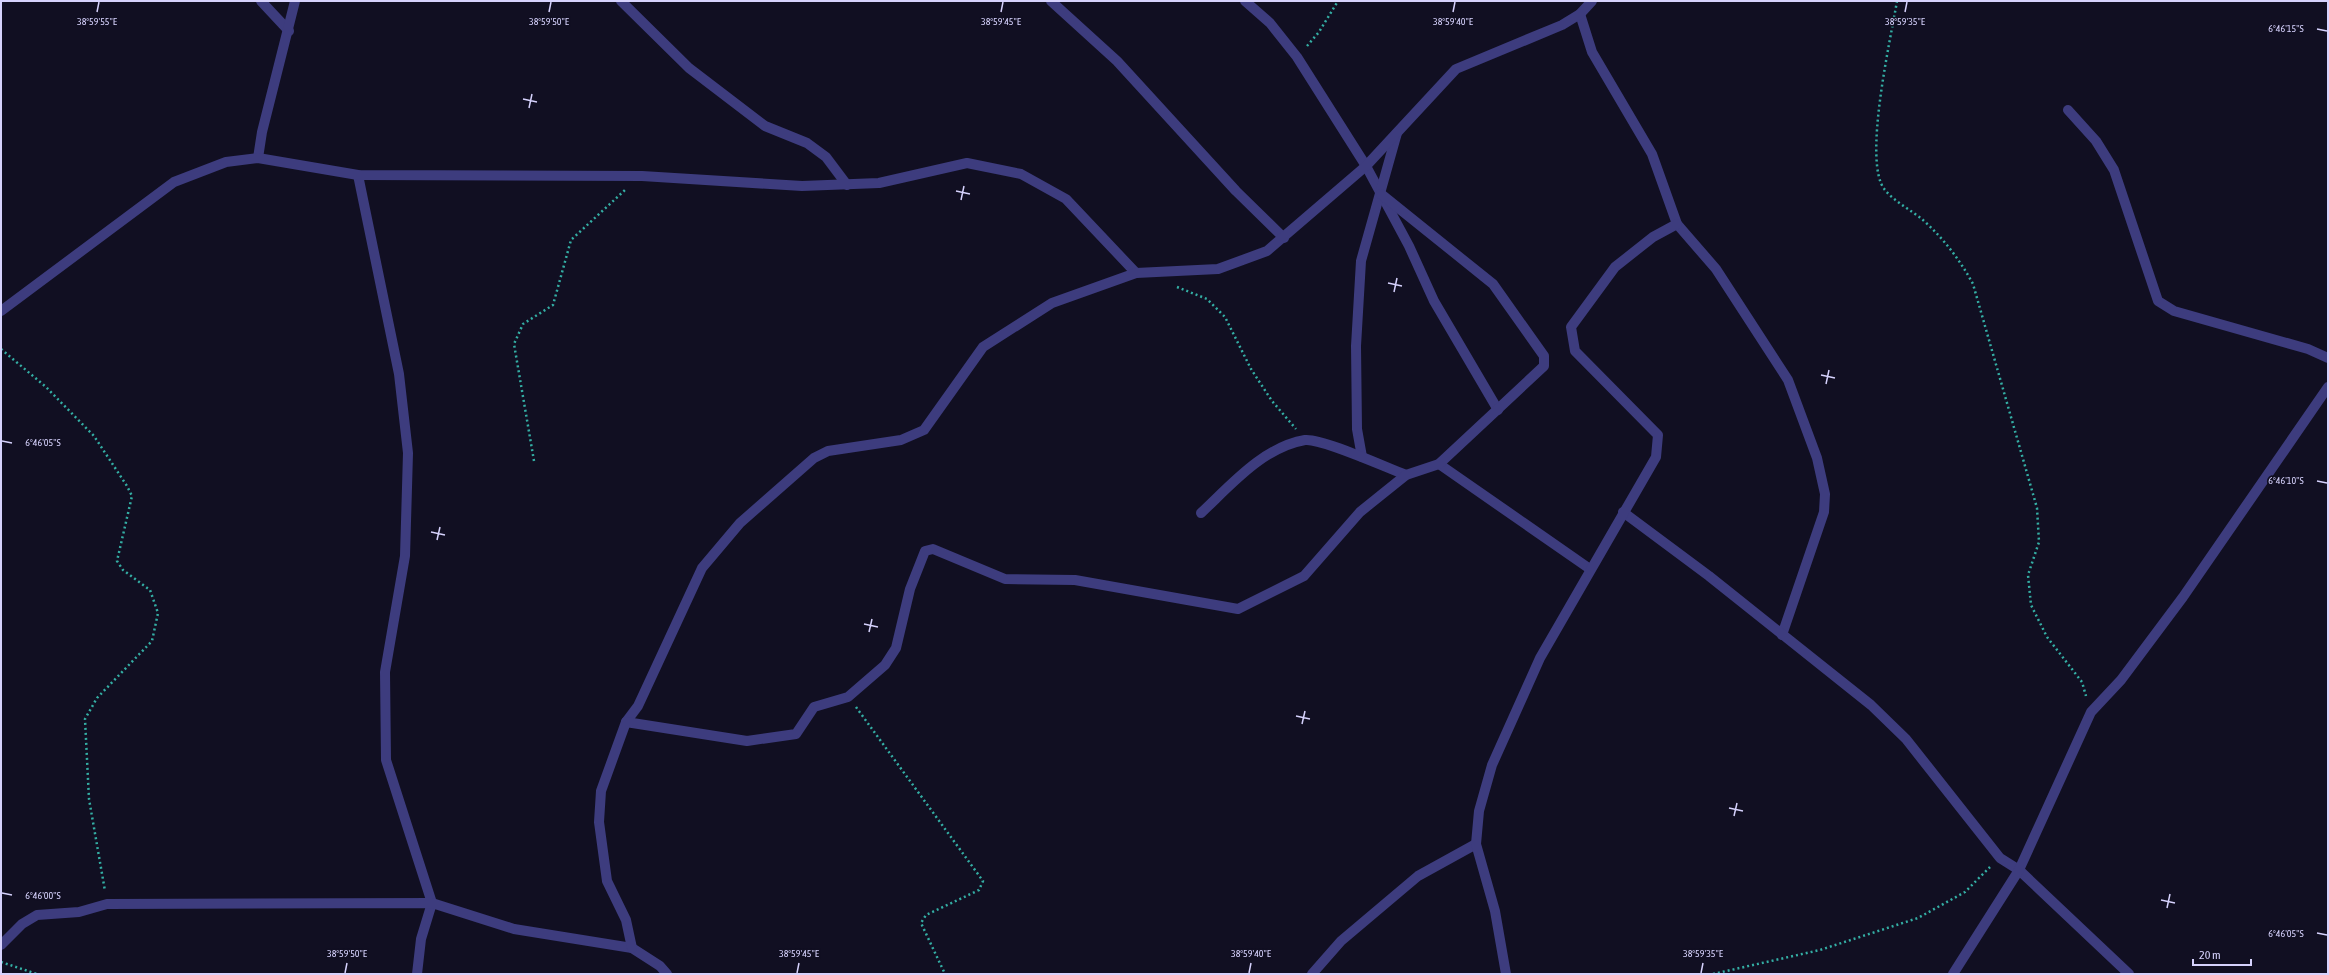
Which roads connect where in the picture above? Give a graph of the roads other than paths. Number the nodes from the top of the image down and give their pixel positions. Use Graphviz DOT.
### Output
graph roads {
  1 [pos="261,1"];
  2 [pos="295,1"];
  3 [pos="621,1"];
  4 [pos="1051,1"];
  5 [pos="1245,1"];
  6 [pos="1592,1"];
  7 [pos="1580,14"];
  8 [pos="289,31"];
  9 [pos="2068,110"];
  10 [pos="1397,131"];
  11 [pos="258,158"];
  12 [pos="1366,166"];
  13 [pos="358,175"];
  14 [pos="847,185"];
  15 [pos="1381,194"];
  16 [pos="1677,224"];
  17 [pos="1284,238"];
  18 [pos="1136,273"];
  19 [pos="1,311"];
  20 [pos="2328,358"];
  21 [pos="2328,387"];
  22 [pos="1498,410"];
  23 [pos="1362,457"];
  24 [pos="1439,464"];
  25 [pos="1406,475"];
  26 [pos="1623,512"];
  27 [pos="1201,513"];
  28 [pos="1590,569"];
  29 [pos="1782,636"];
  30 [pos="626,722"];
  31 [pos="1476,844"];
  32 [pos="2019,870"];
  33 [pos="432,903"];
  34 [pos="1,945"];
  35 [pos="632,948"];
  36 [pos="417,974"];
  37 [pos="667,974"];
  38 [pos="1312,974"];
  39 [pos="1506,974"];
  40 [pos="1953,974"];
  41 [pos="2129,974"];
  1 -- 8 [label="street"];
  2 -- 8 [label="street"];
  3 -- 14 [label="street"];
  4 -- 17 [label="street"];
  5 -- 12 [label="street"];
  6 -- 7 [label="street"];
  7 -- 10 [label="street"];
  7 -- 16 [label="street"];
  8 -- 11 [label="street"];
  9 -- 20 [label="street"];
  10 -- 12 [label="street"];
  10 -- 15 [label="street"];
  11 -- 13 [label="street"];
  11 -- 19 [label="street"];
  12 -- 15 [label="street"];
  12 -- 17 [label="street"];
  13 -- 14 [label="street"];
  13 -- 33 [label="street"];
  14 -- 18 [label="street"];
  15 -- 22 [label="street"];
  15 -- 22 [label="street"];
  15 -- 23 [label="street"];
  16 -- 26 [label="street"];
  16 -- 29 [label="street"];
  17 -- 18 [label="street"];
  18 -- 30 [label="street"];
  21 -- 32 [label="street"];
  22 -- 24 [label="street"];
  23 -- 25 [label="street"];
  23 -- 27 [label="street"];
  24 -- 25 [label="street"];
  24 -- 28 [label="street"];
  25 -- 30 [label="street"];
  26 -- 28 [label="street"];
  26 -- 29 [label="street"];
  28 -- 31 [label="street"];
  29 -- 32 [label="street"];
  30 -- 35 [label="street"];
  31 -- 38 [label="street"];
  31 -- 39 [label="street"];
  32 -- 40 [label="street"];
  32 -- 41 [label="street"];
  33 -- 34 [label="street"];
  33 -- 35 [label="street"];
  33 -- 36 [label="street"];
  35 -- 37 [label="street"];
}
